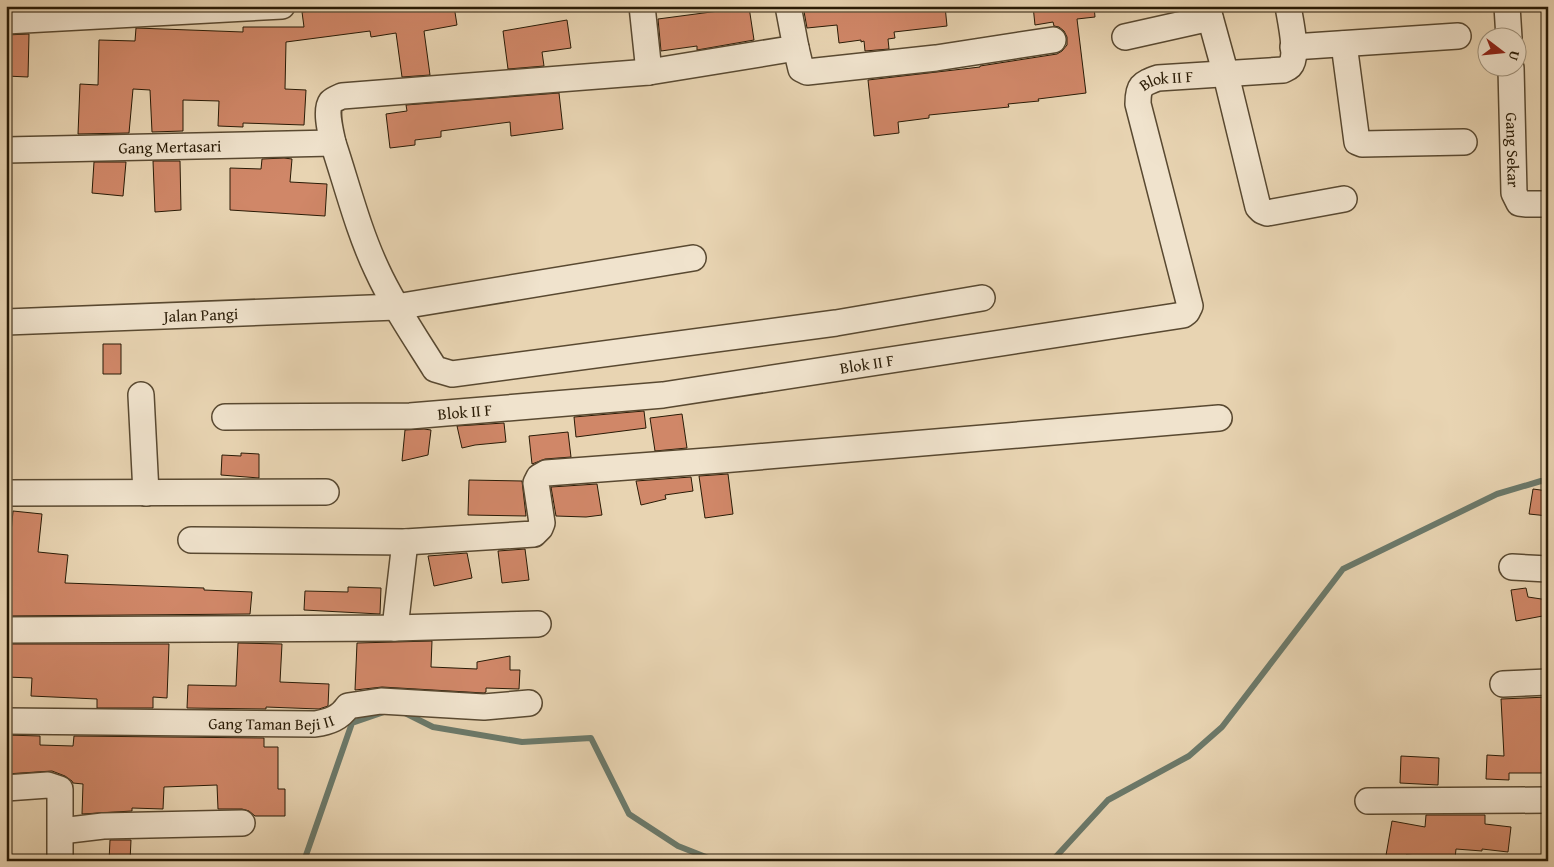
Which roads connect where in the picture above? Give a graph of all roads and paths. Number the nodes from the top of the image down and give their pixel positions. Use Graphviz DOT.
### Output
graph roads {
  1 [pos="282,6"];
  2 [pos="642,6"];
  3 [pos="788,6"];
  4 [pos="1288,6"];
  5 [pos="1507,6"];
  6 [pos="1209,12"];
  7 [pos="6,21"];
  8 [pos="1508,28"];
  9 [pos="1458,36"];
  10 [pos="1125,37"];
  11 [pos="1054,40"];
  12 [pos="1344,44"];
  13 [pos="1293,47"];
  14 [pos="796,48"];
  15 [pos="649,72"];
  16 [pos="1226,74"];
  17 [pos="1511,78"];
  18 [pos="1464,142"];
  19 [pos="334,143"];
  20 [pos="6,150"];
  21 [pos="1344,199"];
  22 [pos="1548,204"];
  23 [pos="693,258"];
  24 [pos="982,298"];
  25 [pos="396,307"];
  26 [pos="6,322"];
  27 [pos="141,395"];
  28 [pos="225,417"];
  29 [pos="1220,418"];
  30 [pos="6,492"];
  31 [pos="146,492"];
  32 [pos="326,492"];
  33 [pos="191,540"];
  34 [pos="405,542"];
  35 [pos="1512,567"];
  36 [pos="1548,569"];
  37 [pos="538,624"];
  38 [pos="395,628"];
  39 [pos="6,630"];
  40 [pos="1548,682"];
  41 [pos="1503,684"];
  42 [pos="529,703"];
  43 [pos="6,721"];
  44 [pos="6,788"];
  45 [pos="1548,800"];
  46 [pos="1368,801"];
  47 [pos="242,823"];
  48 [pos="61,831"];
  49 [pos="60,861"];
  1 -- 7 [label="street"];
  2 -- 15 [label="street"];
  3 -- 14 [label="street"];
  4 -- 13 [label="street"];
  5 -- 8 [label="street"];
  6 -- 10 [label="street"];
  6 -- 16 [label="street"];
  9 -- 12 [label="street"];
  11 -- 14 [label="street"];
  12 -- 13 [label="street"];
  12 -- 18 [label="street"];
  13 -- 16 [label="street"];
  14 -- 15 [label="street"];
  15 -- 19 [label="street"];
  16 -- 21 [label="street"];
  16 -- 28 [label="street, Blok II F"];
  17 -- 22 [label="street, Gang Sekar"];
  19 -- 20 [label="street, Gang Mertasari"];
  19 -- 25 [label="street"];
  23 -- 25 [label="street, Jalan Pangi"];
  24 -- 25 [label="street"];
  25 -- 26 [label="street, Jalan Pangi"];
  27 -- 31 [label="street"];
  29 -- 34 [label="street"];
  30 -- 31 [label="street"];
  31 -- 32 [label="street"];
  33 -- 34 [label="street"];
  34 -- 38 [label="street"];
  35 -- 36 [label="street"];
  37 -- 38 [label="street"];
  38 -- 39 [label="street"];
  40 -- 41 [label="street"];
  42 -- 43 [label="street, Gang Taman Beji II"];
  44 -- 48 [label="street"];
  45 -- 46 [label="street"];
  47 -- 48 [label="street"];
  48 -- 49 [label="street"];
}
